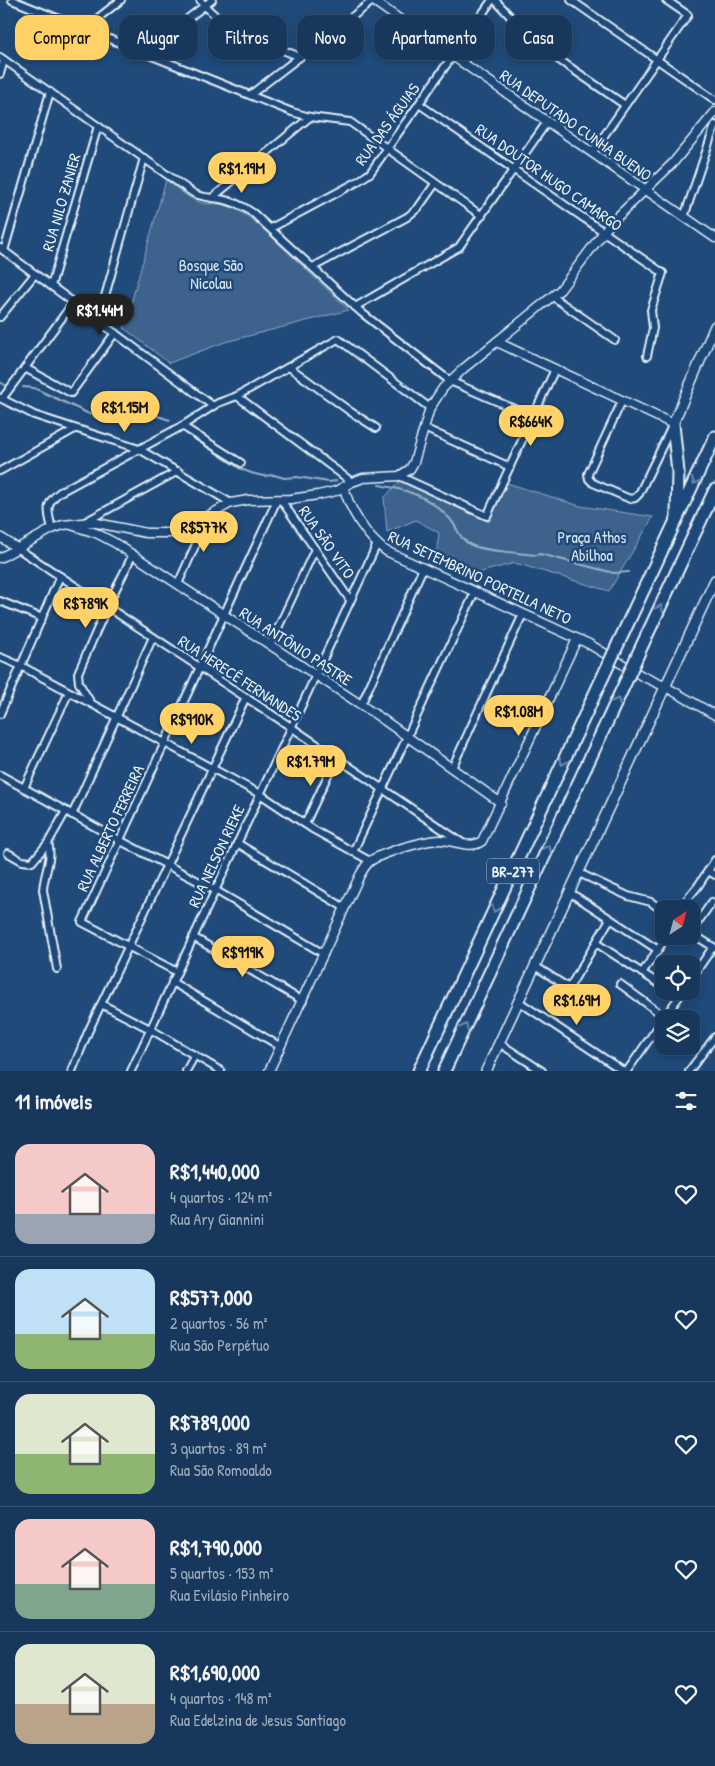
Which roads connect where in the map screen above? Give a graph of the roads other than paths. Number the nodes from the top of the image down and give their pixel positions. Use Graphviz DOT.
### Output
graph roads {
  1 [pos="12,0"];
  2 [pos="33,0"];
  3 [pos="121,0"];
  4 [pos="212,0"];
  5 [pos="373,0"];
  6 [pos="493,0"];
  7 [pos="571,0"];
  8 [pos="666,0"];
  9 [pos="202,3"];
  10 [pos="26,6"];
  11 [pos="49,15"];
  12 [pos="102,15"];
  13 [pos="188,15"];
  14 [pos="354,15"];
  15 [pos="394,15"];
  16 [pos="482,15"];
  17 [pos="297,56"];
  18 [pos="2,58"];
  19 [pos="297,59"];
  20 [pos="163,60"];
  21 [pos="449,60"];
  22 [pos="458,60"];
  23 [pos="656,60"];
  24 [pos="0,74"];
  25 [pos="50,92"];
  26 [pos="250,95"];
  27 [pos="715,100"];
  28 [pos="419,104"];
  29 [pos="625,105"];
  30 [pos="715,112"];
  31 [pos="310,117"];
  32 [pos="548,122"];
  33 [pos="715,125"];
  34 [pos="98,126"];
  35 [pos="387,150"];
  36 [pos="592,153"];
  37 [pos="144,158"];
  38 [pos="514,170"];
  39 [pos="435,184"];
  40 [pos="645,190"];
  41 [pos="212,198"];
  42 [pos="482,216"];
  43 [pos="684,217"];
  44 [pos="271,228"];
  45 [pos="604,232"];
  46 [pos="715,238"];
  47 [pos="2,250"];
  48 [pos="313,267"];
  49 [pos="35,274"];
  50 [pos="51,286"];
  51 [pos="553,297"];
  52 [pos="73,302"];
  53 [pos="355,307"];
  54 [pos="0,317"];
  55 [pos="98,321"];
  56 [pos="715,326"];
  57 [pos="114,333"];
  58 [pos="615,340"];
  59 [pos="497,342"];
  60 [pos="647,356"];
  61 [pos="289,367"];
  62 [pos="25,368"];
  63 [pos="554,369"];
  64 [pos="450,381"];
  65 [pos="237,396"];
  66 [pos="1,399"];
  67 [pos="622,401"];
  68 [pos="213,406"];
  69 [pos="430,408"];
  70 [pos="532,417"];
  71 [pos="672,424"];
  72 [pos="182,426"];
  73 [pos="376,428"];
  74 [pos="424,428"];
  75 [pos="75,429"];
  76 [pos="715,437"];
  77 [pos="139,448"];
  78 [pos="241,463"];
  79 [pos="510,466"];
  80 [pos="0,471"];
  81 [pos="178,471"];
  82 [pos="399,476"];
  83 [pos="352,482"];
  84 [pos="344,487"];
  85 [pos="715,490"];
  86 [pos="279,500"];
  87 [pos="231,503"];
  88 [pos="210,514"];
  89 [pos="676,521"];
  90 [pos="85,522"];
  91 [pos="69,524"];
  92 [pos="52,529"];
  93 [pos="0,537"];
  94 [pos="377,544"];
  95 [pos="17,548"];
  96 [pos="315,549"];
  97 [pos="133,554"];
  98 [pos="0,558"];
  99 [pos="423,568"];
  100 [pos="60,576"];
  101 [pos="715,580"];
  102 [pos="178,584"];
  103 [pos="475,592"];
  104 [pos="350,600"];
  105 [pos="0,601"];
  106 [pos="107,607"];
  107 [pos="224,614"];
  108 [pos="523,614"];
  109 [pos="42,618"];
  110 [pos="153,638"];
  111 [pos="577,638"];
  112 [pos="270,645"];
  113 [pos="0,657"];
  114 [pos="21,666"];
  115 [pos="199,667"];
  116 [pos="316,675"];
  117 [pos="666,687"];
  118 [pos="69,692"];
  119 [pos="246,697"];
  120 [pos="92,704"];
  121 [pos="360,704"];
  122 [pos="0,714"];
  123 [pos="715,716"];
  124 [pos="117,717"];
  125 [pos="291,727"];
  126 [pos="407,736"];
  127 [pos="164,742"];
  128 [pos="336,758"];
  129 [pos="212,768"];
  130 [pos="452,768"];
  131 [pos="0,775"];
  132 [pos="24,788"];
  133 [pos="382,789"];
  134 [pos="260,794"];
  135 [pos="501,803"];
  136 [pos="69,813"];
  137 [pos="305,824"];
  138 [pos="119,840"];
  139 [pos="237,842"];
  140 [pos="48,843"];
  141 [pos="464,844"];
  142 [pos="353,852"];
  143 [pos="8,853"];
  144 [pos="715,860"];
  145 [pos="370,861"];
  146 [pos="166,865"];
  147 [pos="708,871"];
  148 [pos="579,872"];
  149 [pos="715,875"];
  150 [pos="215,890"];
  151 [pos="569,892"];
  152 [pos="686,900"];
  153 [pos="712,902"];
  154 [pos="655,906"];
  155 [pos="345,908"];
  156 [pos="610,918"];
  157 [pos="700,919"];
  158 [pos="193,937"];
  159 [pos="700,938"];
  160 [pos="596,943"];
  161 [pos="661,945"];
  162 [pos="128,946"];
  163 [pos="714,947"];
  164 [pos="658,950"];
  165 [pos="324,954"];
  166 [pos="534,966"];
  167 [pos="700,966"];
  168 [pos="56,969"];
  169 [pos="177,972"];
  170 [pos="642,973"];
  171 [pos="655,981"];
  172 [pos="172,982"];
  173 [pos="620,984"];
  174 [pos="568,988"];
  175 [pos="303,1001"];
  176 [pos="518,1001"];
  177 [pos="101,1004"];
  178 [pos="600,1008"];
  179 [pos="655,1010"];
  180 [pos="150,1028"];
  181 [pos="655,1031"];
  182 [pos="715,1037"];
  183 [pos="499,1043"];
  184 [pos="281,1047"];
  185 [pos="195,1055"];
  186 [pos="72,1071"];
  187 [pos="130,1071"];
  188 [pos="186,1071"];
  189 [pos="221,1071"];
  190 [pos="269,1071"];
  191 [pos="419,1071"];
  192 [pos="444,1071"];
  193 [pos="486,1071"];
  194 [pos="542,1071"];
  195 [pos="623,1071"];
  196 [pos="627,1071"];
  197 [pos="689,1071"];
  1 -- 10 [label="street"];
  2 -- 10 [label="street"];
  3 -- 12 [label="street"];
  4 -- 9 [label="street"];
  5 -- 14 [label="street"];
  5 -- 15 [label="street, RUA DEPUTADO CUNHA BUENO"];
  6 -- 16 [label="street, RUA DAS ÁGUIAS"];
  6 -- 29 [label="street"];
  7 -- 23 [label="street"];
  8 -- 23 [label="street"];
  9 -- 13 [label="street"];
  9 -- 17 [label="street"];
  10 -- 11 [label="street"];
  18 -- 24 [label="street"];
  18 -- 25 [label="street"];
  19 -- 26 [label="street"];
  20 -- 26 [label="street"];
  21 -- 28 [label="street, RUA DAS ÁGUIAS"];
  22 -- 32 [label="street, RUA DEPUTADO CUNHA BUENO"];
  23 -- 27 [label="street"];
  23 -- 29 [label="street"];
  25 -- 34 [label="street"];
  25 -- 47 [label="street"];
  26 -- 31 [label="street"];
  28 -- 35 [label="street, RUA DAS ÁGUIAS"];
  28 -- 38 [label="street, RUA DOUTOR HUGO CAMARGO"];
  29 -- 36 [label="street"];
  30 -- 40 [label="street"];
  31 -- 35 [label="street"];
  31 -- 41 [label="street"];
  32 -- 36 [label="street, RUA DEPUTADO CUNHA BUENO"];
  32 -- 38 [label="street"];
  33 -- 43 [label="street"];
  34 -- 37 [label="street"];
  34 -- 50 [label="street, RUA NILO ZANIER"];
  35 -- 39 [label="street"];
  35 -- 44 [label="street, RUA DAS ÁGUIAS"];
  36 -- 40 [label="street, RUA DEPUTADO CUNHA BUENO"];
  37 -- 41 [label="street"];
  37 -- 55 [label="street"];
  38 -- 42 [label="street"];
  38 -- 45 [label="street, RUA DOUTOR HUGO CAMARGO"];
  39 -- 42 [label="street"];
  39 -- 48 [label="street"];
  40 -- 43 [label="street, RUA DEPUTADO CUNHA BUENO"];
  40 -- 45 [label="street"];
  41 -- 44 [label="street"];
  42 -- 53 [label="street"];
  43 -- 46 [label="street, RUA DEPUTADO CUNHA BUENO"];
  44 -- 48 [label="street"];
  45 -- 51 [label="street"];
  45 -- 60 [label="street, RUA DOUTOR HUGO CAMARGO"];
  47 -- 49 [label="street"];
  48 -- 53 [label="street"];
  49 -- 50 [label="street"];
  49 -- 54 [label="street"];
  50 -- 52 [label="street"];
  51 -- 58 [label="street"];
  51 -- 59 [label="street"];
  52 -- 55 [label="street"];
  52 -- 62 [label="street"];
  53 -- 64 [label="street"];
  55 -- 57 [label="street"];
  56 -- 71 [label="main road"];
  57 -- 62 [label="street"];
  57 -- 68 [label="street"];
  59 -- 63 [label="street"];
  59 -- 64 [label="street"];
  61 -- 65 [label="street"];
  61 -- 69 [label="street"];
  61 -- 73 [label="street"];
  62 -- 66 [label="street"];
  63 -- 67 [label="street"];
  63 -- 70 [label="street"];
  64 -- 69 [label="street"];
  64 -- 70 [label="street"];
  65 -- 68 [label="street"];
  65 -- 83 [label="street"];
  66 -- 75 [label="street"];
  67 -- 71 [label="street"];
  67 -- 71 [label="street"];
  68 -- 72 [label="street"];
  69 -- 74 [label="street"];
  70 -- 79 [label="street"];
  71 -- 89 [label="highway"];
  72 -- 77 [label="street"];
  72 -- 78 [label="street"];
  74 -- 79 [label="street"];
  74 -- 82 [label="street"];
  75 -- 77 [label="street"];
  75 -- 80 [label="street"];
  76 -- 89 [label="highway, BR-277, one-way"];
  77 -- 81 [label="street"];
  77 -- 92 [label="street"];
  79 -- 82 [label="street"];
  81 -- 87 [label="street"];
  81 -- 90 [label="street"];
  82 -- 83 [label="street"];
  83 -- 84 [label="street"];
  84 -- 86 [label="street"];
  84 -- 94 [label="street, RUA SETEMBRINO PORTELLA NETO"];
  192 -- 85 [label="highway, BR-277, one-way, bridge"];
  86 -- 87 [label="street"];
  86 -- 96 [label="street, RUA SÃO VITO"];
  86 -- 107 [label="street, RUA ALBERTO FERREIRA"];
  87 -- 88 [label="street"];
  88 -- 90 [label="street"];
  88 -- 102 [label="street"];
  89 -- 191 [label="highway, BR-277, one-way, bridge"];
  90 -- 91 [label="street"];
  91 -- 92 [label="street"];
  91 -- 97 [label="street, RUA ANTÔNIO PASTRE"];
  92 -- 95 [label="street"];
  93 -- 95 [label="street, RUA HERECÊ FERNANDES"];
  94 -- 99 [label="street, RUA SETEMBRINO PORTELLA NETO"];
  94 -- 104 [label="street, RUA NELSON RIEKE"];
  95 -- 98 [label="street"];
  95 -- 100 [label="street, RUA HERECÊ FERNANDES"];
  96 -- 104 [label="street, RUA SÃO VITO"];
  96 -- 112 [label="street"];
  97 -- 102 [label="street, RUA ANTÔNIO PASTRE"];
  97 -- 106 [label="street"];
  99 -- 103 [label="street, RUA SETEMBRINO PORTELLA NETO"];
  99 -- 121 [label="street"];
  100 -- 106 [label="street, RUA HERECÊ FERNANDES"];
  100 -- 109 [label="street"];
  101 -- 117 [label="main road"];
  102 -- 107 [label="street, RUA ANTÔNIO PASTRE"];
  103 -- 108 [label="street, RUA SETEMBRINO PORTELLA NETO"];
  103 -- 126 [label="street"];
  104 -- 116 [label="street, RUA NELSON RIEKE"];
  105 -- 109 [label="street"];
  106 -- 110 [label="street, RUA HERECÊ FERNANDES"];
  106 -- 120 [label="street"];
  107 -- 112 [label="street, RUA ANTÔNIO PASTRE"];
  107 -- 115 [label="street, RUA ALBERTO FERREIRA"];
  108 -- 111 [label="street, RUA SETEMBRINO PORTELLA NETO"];
  108 -- 130 [label="street"];
  109 -- 114 [label="street"];
  110 -- 115 [label="street, RUA HERECÊ FERNANDES"];
  110 -- 124 [label="street"];
  111 -- 117 [label="street, RUA SETEMBRINO PORTELLA NETO"];
  111 -- 135 [label="street"];
  112 -- 116 [label="street, RUA ANTÔNIO PASTRE"];
  113 -- 114 [label="street"];
  114 -- 118 [label="street"];
  114 -- 122 [label="street"];
  115 -- 119 [label="street, RUA HERECÊ FERNANDES"];
  115 -- 127 [label="street, RUA ALBERTO FERREIRA"];
  116 -- 121 [label="street, RUA ANTÔNIO PASTRE"];
  116 -- 125 [label="street, RUA NELSON RIEKE"];
  117 -- 123 [label="street, RUA SETEMBRINO PORTELLA NETO"];
  117 -- 148 [label="main road"];
  118 -- 120 [label="street"];
  118 -- 132 [label="street"];
  119 -- 125 [label="street, RUA HERECÊ FERNANDES"];
  119 -- 129 [label="street"];
  120 -- 124 [label="street"];
  121 -- 126 [label="street, RUA ANTÔNIO PASTRE"];
  124 -- 127 [label="street"];
  124 -- 136 [label="street"];
  125 -- 128 [label="street, RUA HERECÊ FERNANDES"];
  125 -- 134 [label="street, RUA NELSON RIEKE"];
  126 -- 130 [label="street, RUA ANTÔNIO PASTRE"];
  126 -- 133 [label="street"];
  127 -- 129 [label="street"];
  127 -- 138 [label="street, RUA ALBERTO FERREIRA"];
  128 -- 133 [label="street, RUA HERECÊ FERNANDES"];
  128 -- 137 [label="street"];
  129 -- 134 [label="street"];
  129 -- 146 [label="street"];
  130 -- 135 [label="street, RUA ANTÔNIO PASTRE"];
  131 -- 132 [label="street"];
  132 -- 136 [label="street"];
  133 -- 141 [label="street, RUA HERECÊ FERNANDES"];
  133 -- 142 [label="street"];
  134 -- 137 [label="street"];
  134 -- 139 [label="street, RUA NELSON RIEKE"];
  135 -- 141 [label="street"];
  136 -- 138 [label="street"];
  136 -- 140 [label="street"];
  137 -- 142 [label="street"];
  138 -- 146 [label="street"];
  138 -- 162 [label="street, RUA ALBERTO FERREIRA"];
  139 -- 150 [label="street, RUA NELSON RIEKE"];
  139 -- 155 [label="street"];
  140 -- 143 [label="street"];
  140 -- 168 [label="street"];
  141 -- 145 [label="street"];
  142 -- 145 [label="street"];
  144 -- 147 [label="street"];
  145 -- 155 [label="street"];
  146 -- 150 [label="street"];
  146 -- 162 [label="street"];
  147 -- 149 [label="street"];
  147 -- 152 [label="street"];
  148 -- 151 [label="main road"];
  148 -- 154 [label="street"];
  150 -- 158 [label="street, RUA NELSON RIEKE"];
  150 -- 165 [label="street"];
  151 -- 156 [label="street"];
  151 -- 166 [label="main road"];
  153 -- 157 [label="street"];
  155 -- 165 [label="street"];
  156 -- 160 [label="street"];
  156 -- 164 [label="street"];
  158 -- 169 [label="street, RUA NELSON RIEKE"];
  158 -- 175 [label="street"];
  159 -- 163 [label="street"];
  160 -- 170 [label="street"];
  160 -- 174 [label="street"];
  161 -- 164 [label="street"];
  162 -- 169 [label="street"];
  162 -- 177 [label="street"];
  163 -- 167 [label="street"];
  164 -- 170 [label="street"];
  165 -- 175 [label="street"];
  166 -- 174 [label="street"];
  166 -- 176 [label="main road"];
  169 -- 172 [label="street, RUA NELSON RIEKE"];
  170 -- 171 [label="street"];
  172 -- 180 [label="street, RUA NELSON RIEKE"];
  172 -- 184 [label="street"];
  173 -- 179 [label="street"];
  174 -- 178 [label="street"];
  175 -- 184 [label="street"];
  176 -- 183 [label="main road"];
  176 -- 195 [label="street"];
  177 -- 180 [label="street"];
  177 -- 186 [label="street"];
  180 -- 185 [label="street"];
  180 -- 187 [label="street, RUA NELSON RIEKE"];
  181 -- 196 [label="street"];
  182 -- 197 [label="street"];
  183 -- 193 [label="main road"];
  183 -- 194 [label="street"];
  184 -- 190 [label="street"];
  185 -- 188 [label="street"];
  185 -- 189 [label="street"];
}
